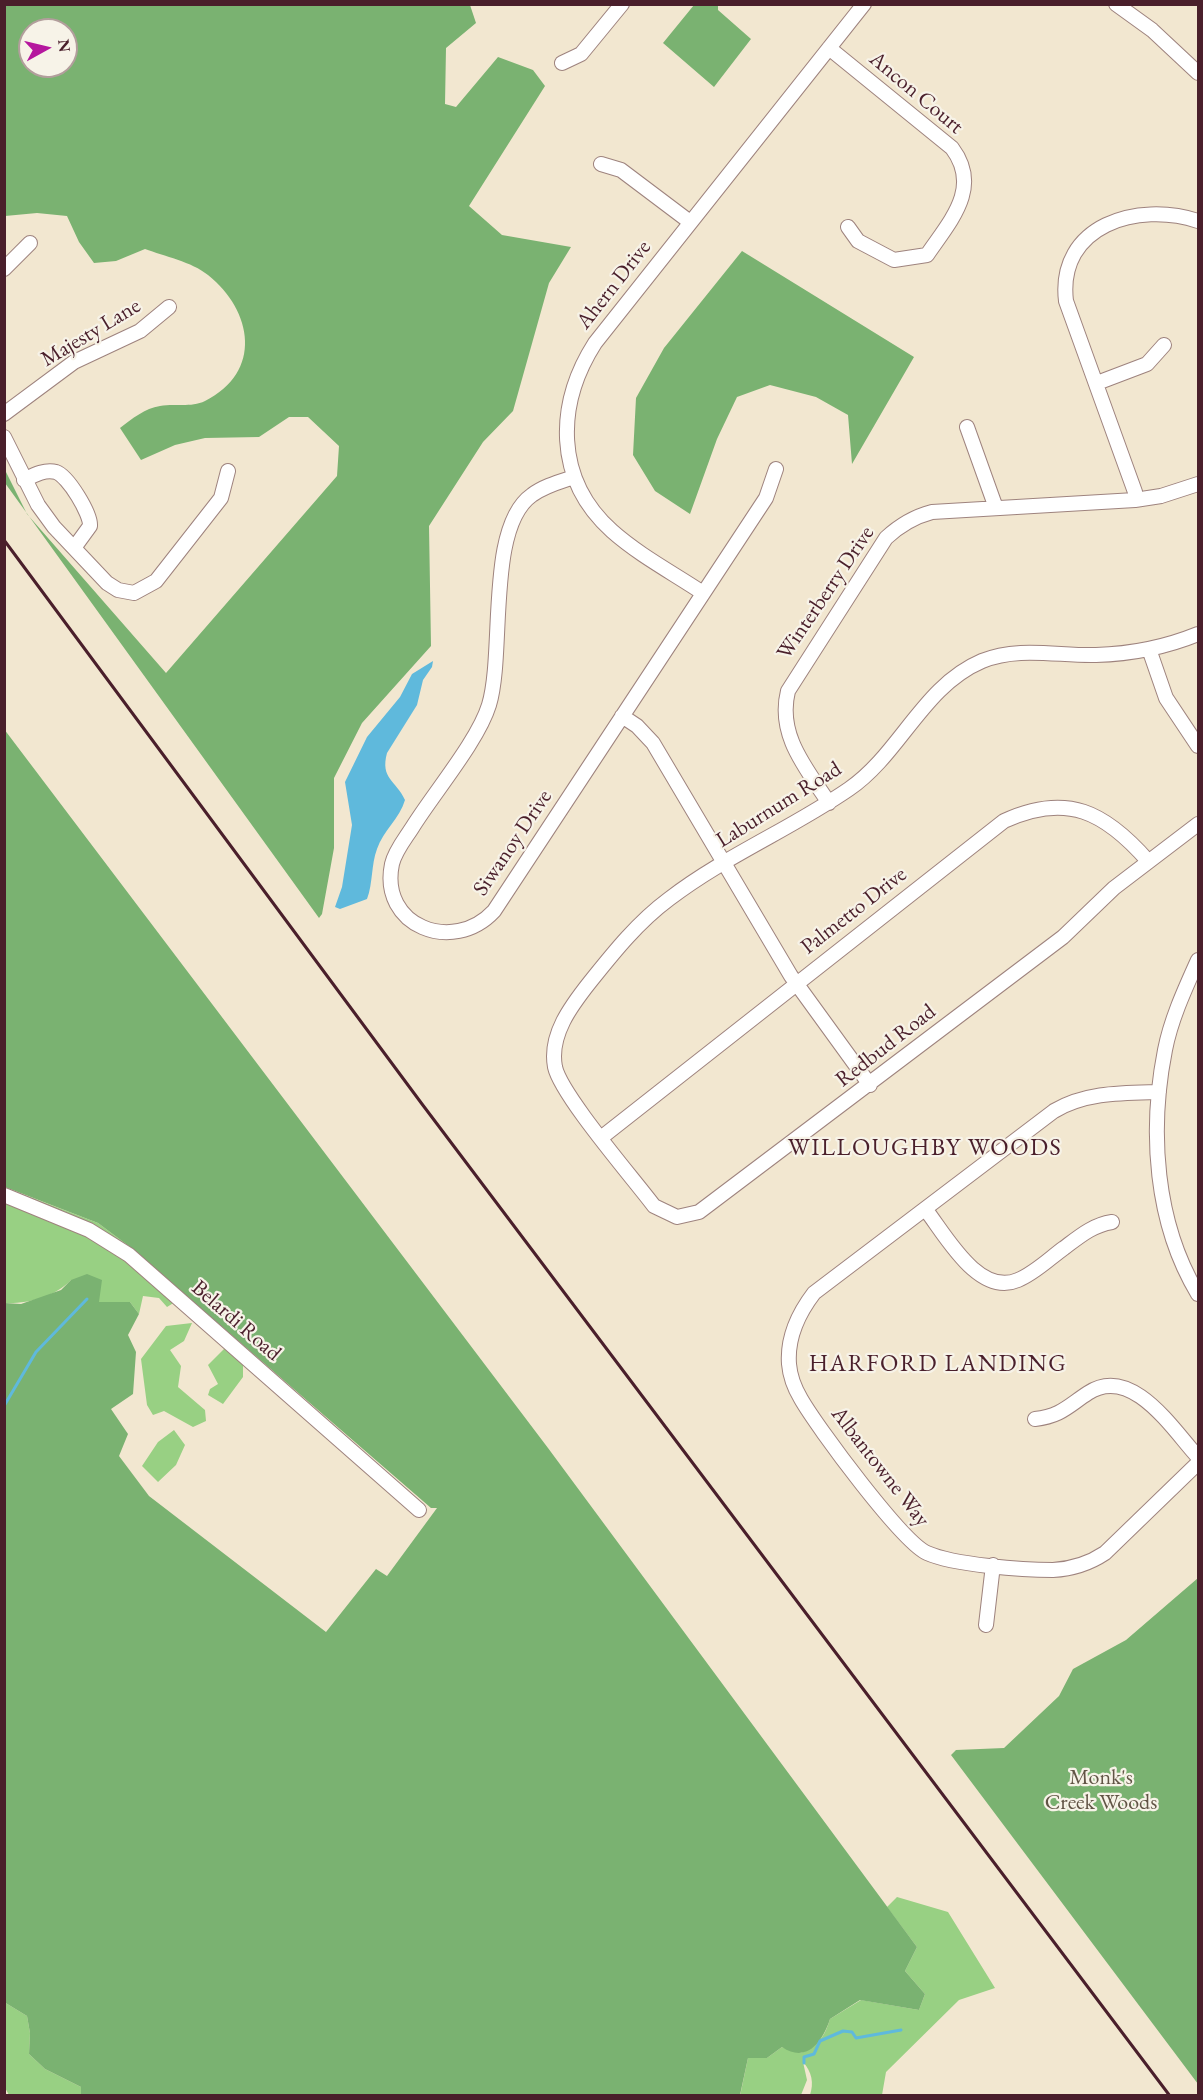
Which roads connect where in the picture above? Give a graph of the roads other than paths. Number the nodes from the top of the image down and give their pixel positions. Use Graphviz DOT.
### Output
graph roads {
  1 [pos="622,4"];
  2 [pos="864,4"];
  3 [pos="1116,4"];
  4 [pos="829,48"];
  5 [pos="562,63"];
  6 [pos="1198,73"];
  7 [pos="601,164"];
  8 [pos="1198,221"];
  9 [pos="690,222"];
  10 [pos="848,227"];
  11 [pos="30,243"];
  12 [pos="4,270"];
  13 [pos="169,308"];
  14 [pos="1164,345"];
  15 [pos="1096,383"];
  16 [pos="4,414"];
  17 [pos="968,427"];
  18 [pos="4,437"];
  19 [pos="776,469"];
  20 [pos="228,471"];
  21 [pos="574,477"];
  22 [pos="24,480"];
  23 [pos="1198,484"];
  24 [pos="1135,500"];
  25 [pos="996,508"];
  26 [pos="74,548"];
  27 [pos="703,593"];
  28 [pos="1198,634"];
  29 [pos="1149,649"];
  30 [pos="622,716"];
  31 [pos="1198,746"];
  32 [pos="829,803"];
  33 [pos="1198,824"];
  34 [pos="1148,861"];
  35 [pos="724,864"];
  36 [pos="1198,960"];
  37 [pos="796,983"];
  38 [pos="870,1085"];
  39 [pos="1159,1092"];
  40 [pos="602,1137"];
  41 [pos="4,1195"];
  42 [pos="926,1210"];
  43 [pos="1112,1222"];
  44 [pos="1198,1294"];
  45 [pos="1035,1419"];
  46 [pos="1198,1457"];
  47 [pos="1198,1463"];
  48 [pos="419,1510"];
  49 [pos="993,1565"];
  50 [pos="986,1625"];
  1 -- 5 [label="street"];
  2 -- 4 [label="street, Ahern Drive"];
  3 -- 6 [label="street"];
  4 -- 9 [label="street, Ahern Drive"];
  4 -- 10 [label="street, Ancon Court"];
  7 -- 9 [label="street"];
  8 -- 15 [label="street"];
  9 -- 21 [label="street, Ahern Drive"];
  11 -- 12 [label="street"];
  13 -- 16 [label="street, Majesty Lane"];
  14 -- 15 [label="street"];
  15 -- 24 [label="street"];
  17 -- 25 [label="street"];
  18 -- 22 [label="street"];
  19 -- 27 [label="street, Siwanoy Drive"];
  20 -- 26 [label="street"];
  21 -- 27 [label="street, Ahern Drive"];
  21 -- 30 [label="street, Siwanoy Drive"];
  22 -- 26 [label="street"];
  22 -- 26 [label="street"];
  23 -- 24 [label="street, Winterberry Drive"];
  24 -- 25 [label="street, Winterberry Drive"];
  25 -- 32 [label="street, Winterberry Drive"];
  27 -- 30 [label="street, Siwanoy Drive"];
  28 -- 29 [label="street, Laburnum Road"];
  29 -- 31 [label="street"];
  29 -- 32 [label="street, Laburnum Road"];
  30 -- 35 [label="street"];
  32 -- 35 [label="street, Laburnum Road"];
  33 -- 34 [label="street, Redbud Road"];
  34 -- 37 [label="street, Palmetto Drive"];
  34 -- 38 [label="street, Redbud Road"];
  35 -- 37 [label="street"];
  35 -- 40 [label="street, Laburnum Road"];
  36 -- 39 [label="street"];
  37 -- 38 [label="street"];
  37 -- 40 [label="street, Palmetto Drive"];
  38 -- 40 [label="street, Redbud Road"];
  39 -- 42 [label="street, Albantowne Way"];
  39 -- 44 [label="street"];
  41 -- 48 [label="street, Belardi Road"];
  42 -- 43 [label="street"];
  42 -- 49 [label="street, Albantowne Way"];
  45 -- 46 [label="street"];
  47 -- 49 [label="street, Albantowne Way"];
  49 -- 50 [label="street"];
}
